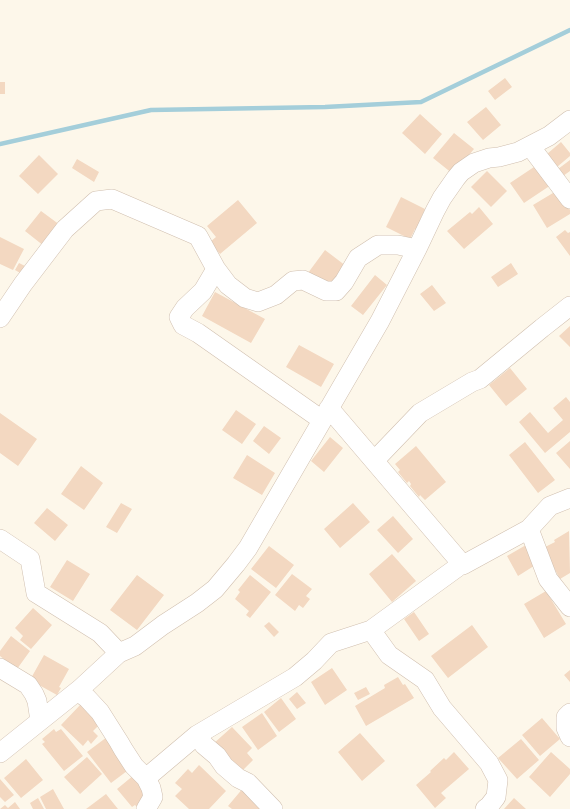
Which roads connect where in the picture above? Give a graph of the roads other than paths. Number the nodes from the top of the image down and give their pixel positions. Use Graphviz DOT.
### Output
graph roads {
  1 [pos="570,120"];
  2 [pos="530,146"];
  3 [pos="570,199"];
  4 [pos="417,249"];
  5 [pos="216,269"];
  6 [pos="570,306"];
  7 [pos="0,318"];
  8 [pos="326,414"];
  9 [pos="374,461"];
  10 [pos="570,498"];
  11 [pos="529,529"];
  12 [pos="0,539"];
  13 [pos="462,564"];
  14 [pos="570,607"];
  15 [pos="371,630"];
  16 [pos="119,653"];
  17 [pos="0,668"];
  18 [pos="80,689"];
  19 [pos="570,713"];
  20 [pos="40,721"];
  21 [pos="197,735"];
  22 [pos="570,737"];
  23 [pos="0,753"];
  24 [pos="146,778"];
  25 [pos="146,809"];
  26 [pos="273,809"];
  27 [pos="485,809"];
  1 -- 2 [label="street"];
  2 -- 3 [label="street"];
  2 -- 4 [label="street"];
  4 -- 5 [label="street"];
  4 -- 8 [label="street"];
  5 -- 7 [label="street"];
  5 -- 8 [label="street"];
  6 -- 9 [label="street"];
  8 -- 9 [label="street"];
  8 -- 16 [label="street"];
  9 -- 13 [label="street"];
  10 -- 11 [label="street"];
  11 -- 13 [label="street"];
  11 -- 14 [label="street"];
  12 -- 16 [label="street"];
  13 -- 15 [label="street"];
  15 -- 21 [label="street"];
  15 -- 27 [label="street"];
  16 -- 18 [label="street"];
  17 -- 20 [label="street"];
  18 -- 20 [label="street"];
  18 -- 24 [label="street"];
  19 -- 22 [label="street"];
  20 -- 23 [label="street"];
  21 -- 24 [label="street"];
  21 -- 26 [label="street"];
  24 -- 25 [label="street"];
}
